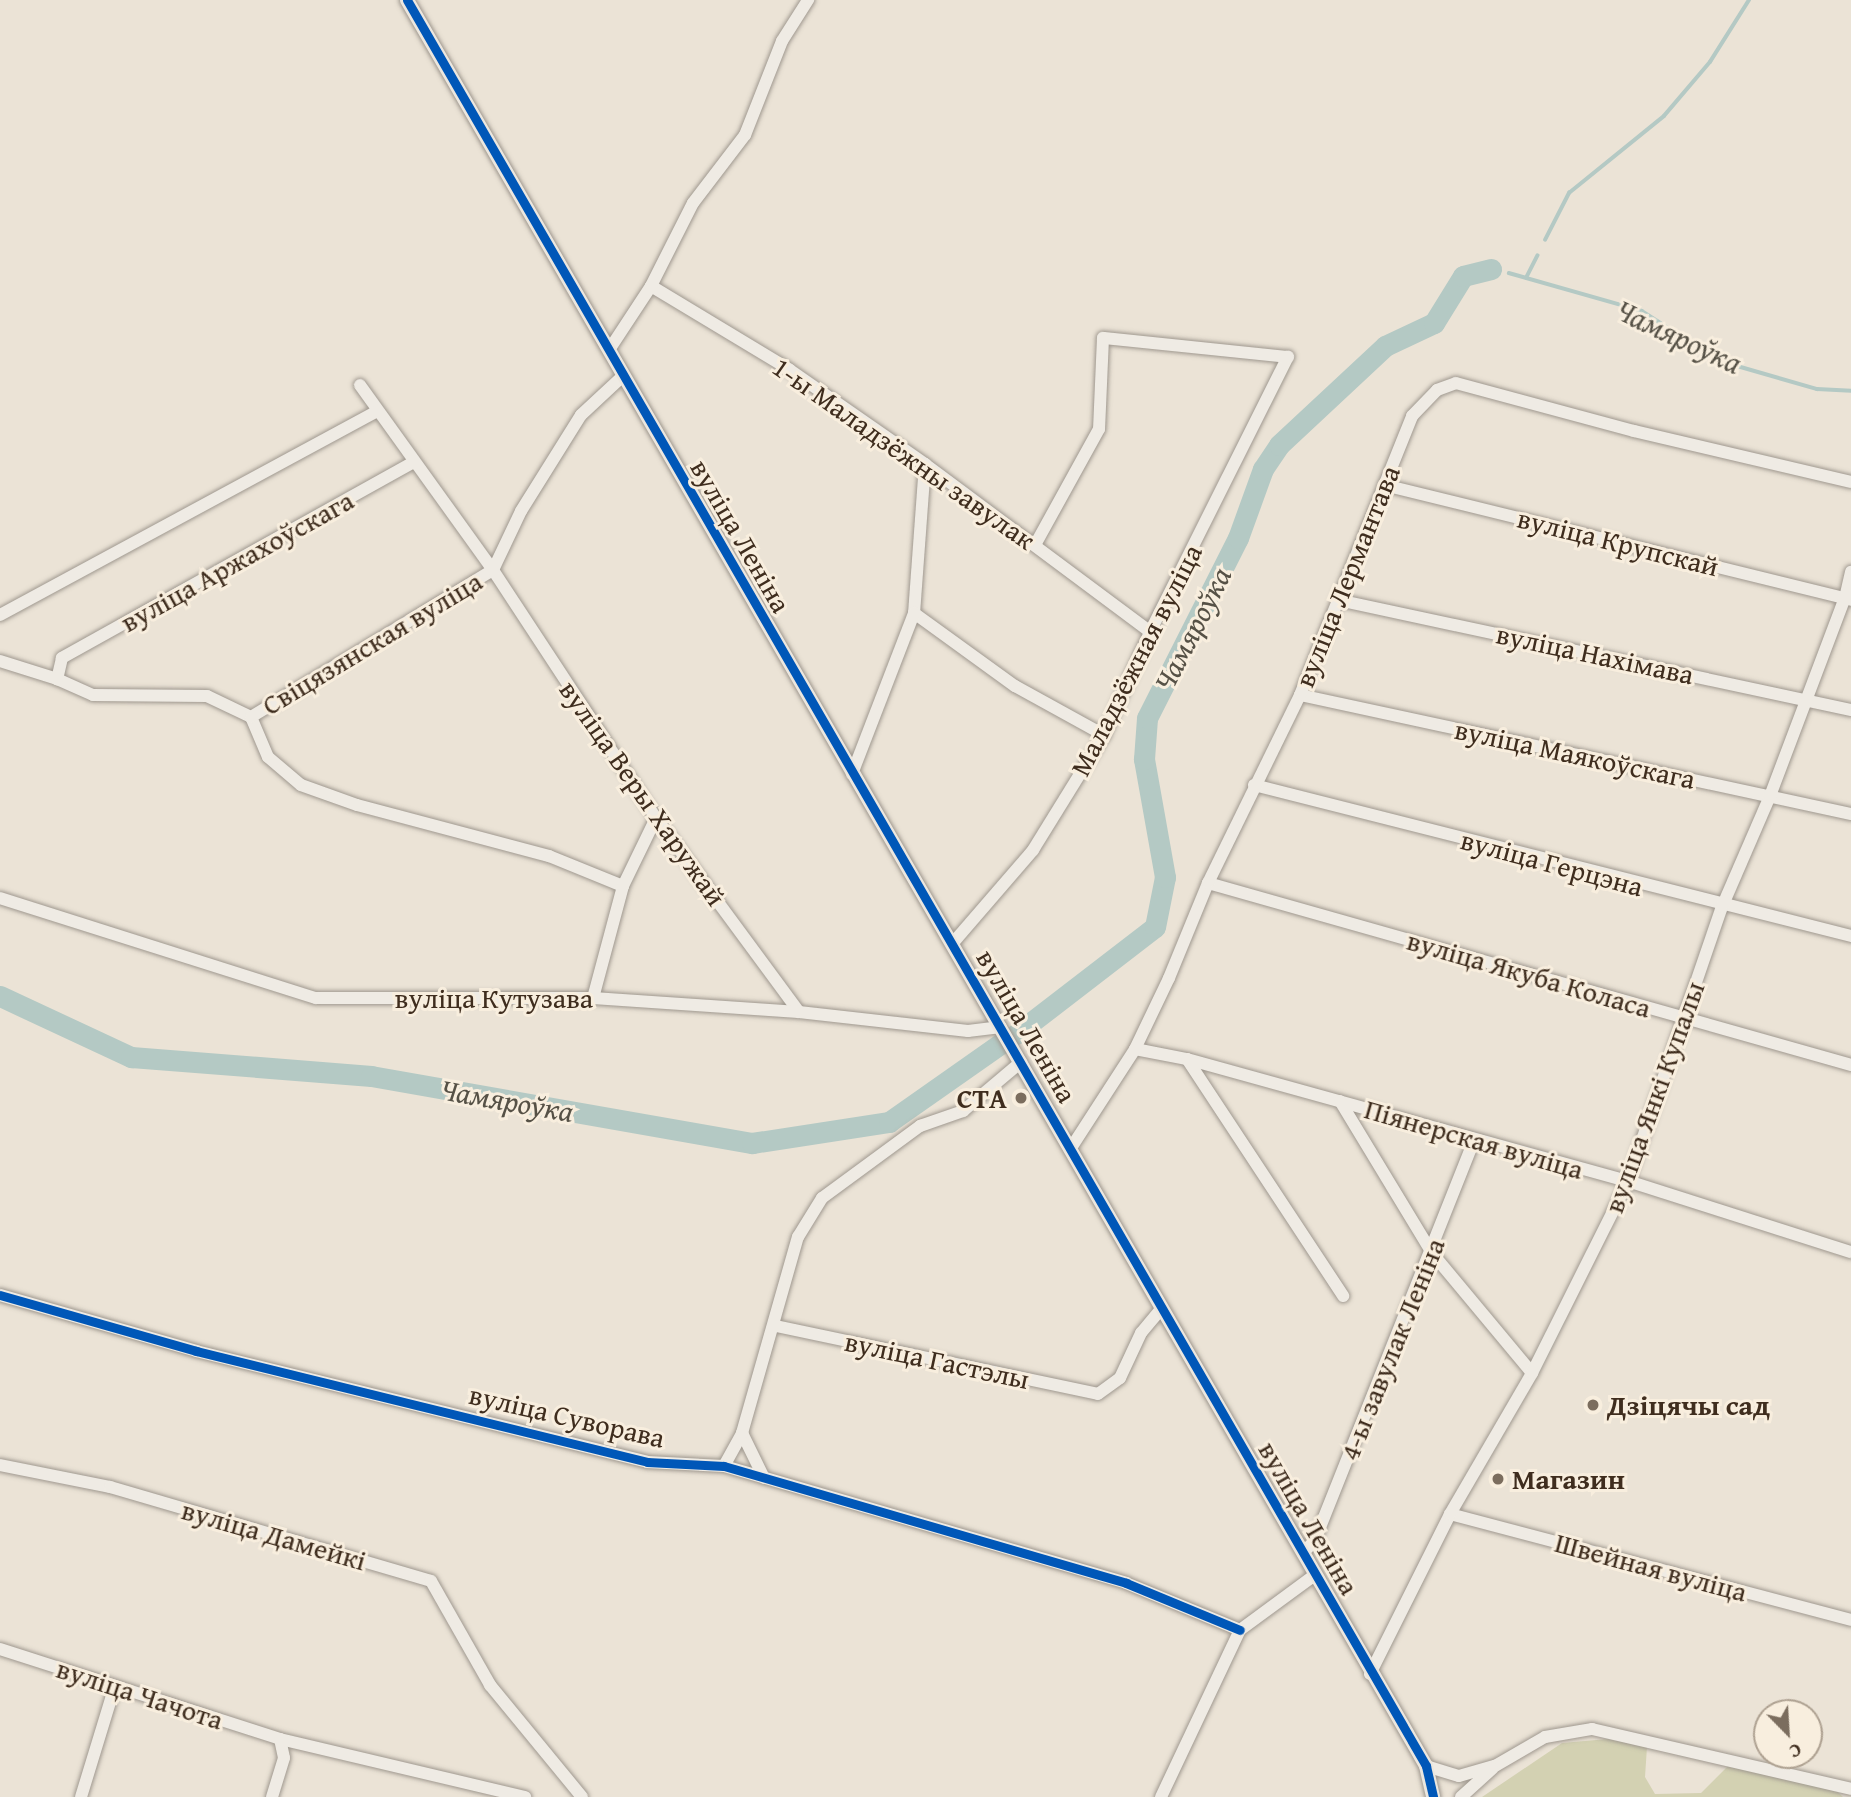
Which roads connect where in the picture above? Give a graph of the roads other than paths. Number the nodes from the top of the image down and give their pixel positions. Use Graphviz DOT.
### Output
graph roads {
  1 [pos="407,0"];
  2 [pos="808,0"];
  3 [pos="651,286"];
  4 [pos="609,351"];
  5 [pos="623,376"];
  6 [pos="360,385"];
  7 [pos="377,411"];
  8 [pos="412,463"];
  9 [pos="925,464"];
  10 [pos="1851,482"];
  11 [pos="1384,485"];
  12 [pos="1035,545"];
  13 [pos="493,570"];
  14 [pos="1851,572"];
  15 [pos="1848,599"];
  16 [pos="1338,600"];
  17 [pos="915,613"];
  18 [pos="0,615"];
  19 [pos="1150,632"];
  20 [pos="0,661"];
  21 [pos="57,679"];
  22 [pos="1300,695"];
  23 [pos="1806,698"];
  24 [pos="1851,710"];
  25 [pos="251,717"];
  26 [pos="1104,735"];
  27 [pos="852,774"];
  28 [pos="1254,785"];
  29 [pos="1770,796"];
  30 [pos="1851,814"];
  31 [pos="656,818"];
  32 [pos="1208,883"];
  33 [pos="623,886"];
  34 [pos="0,898"];
  35 [pos="1722,907"];
  36 [pos="1851,936"];
  37 [pos="952,944"];
  38 [pos="593,998"];
  39 [pos="799,1012"];
  40 [pos="1684,1019"];
  41 [pos="1001,1027"];
  42 [pos="1135,1049"];
  43 [pos="1187,1059"];
  44 [pos="1021,1062"];
  45 [pos="1851,1065"];
  46 [pos="1340,1101"];
  47 [pos="1474,1141"];
  48 [pos="1071,1148"];
  49 [pos="1628,1181"];
  50 [pos="1851,1252"];
  51 [pos="1432,1253"];
  52 [pos="0,1295"];
  53 [pos="1343,1296"];
  54 [pos="1162,1308"];
  55 [pos="776,1326"];
  56 [pos="1532,1373"];
  57 [pos="743,1433"];
  58 [pos="0,1465"];
  59 [pos="724,1466"];
  60 [pos="764,1478"];
  61 [pos="1450,1514"];
  62 [pos="1303,1553"];
  63 [pos="1315,1575"];
  64 [pos="1851,1620"];
  65 [pos="1240,1630"];
  66 [pos="0,1649"];
  67 [pos="1370,1674"];
  68 [pos="115,1686"];
  69 [pos="280,1739"];
  70 [pos="1426,1766"];
  71 [pos="1495,1766"];
  72 [pos="1851,1789"];
  73 [pos="81,1797"];
  74 [pos="272,1797"];
  75 [pos="525,1797"];
  76 [pos="582,1797"];
  77 [pos="1161,1797"];
  78 [pos="1433,1797"];
  79 [pos="1461,1797"];
  1 -- 4 [label="main road, вуліца Леніна"];
  2 -- 3 [label="street"];
  3 -- 4 [label="street"];
  3 -- 9 [label="street, 1-ы Маладзёжны завулак"];
  4 -- 5 [label="main road, вуліца Леніна"];
  5 -- 13 [label="street"];
  5 -- 27 [label="main road, вуліца Леніна"];
  6 -- 7 [label="street, вуліца Веры Харужай"];
  7 -- 8 [label="street, вуліца Веры Харужай"];
  7 -- 18 [label="street"];
  8 -- 13 [label="street, вуліца Веры Харужай"];
  8 -- 21 [label="street, вуліца Аржахоўскага"];
  9 -- 12 [label="street, 1-ы Маладзёжны завулак"];
  9 -- 17 [label="street"];
  10 -- 11 [label="street, вуліца Лермантава"];
  11 -- 15 [label="street, вуліца Крупскай"];
  11 -- 16 [label="street, вуліца Лермантава"];
  12 -- 19 [label="street, 1-ы Маладзёжны завулак"];
  12 -- 19 [label="street, Маладзёжная вуліца"];
  13 -- 25 [label="street, Свіцязянская вуліца"];
  13 -- 31 [label="street, вуліца Веры Харужай"];
  14 -- 15 [label="street, вуліца Янкі Купалы"];
  15 -- 23 [label="street, вуліца Янкі Купалы"];
  16 -- 22 [label="street, вуліца Лермантава"];
  16 -- 23 [label="street, вуліца Нахімава"];
  17 -- 26 [label="street"];
  17 -- 27 [label="street"];
  19 -- 26 [label="street, Маладзёжная вуліца"];
  20 -- 21 [label="street"];
  21 -- 25 [label="street"];
  22 -- 28 [label="street, вуліца Лермантава"];
  22 -- 29 [label="street, вуліца Маякоўскага"];
  23 -- 24 [label="street, вуліца Нахімава"];
  23 -- 29 [label="street, вуліца Янкі Купалы"];
  25 -- 33 [label="street"];
  26 -- 37 [label="street, Маладзёжная вуліца"];
  27 -- 37 [label="main road, вуліца Леніна"];
  28 -- 32 [label="street, вуліца Лермантава"];
  28 -- 35 [label="street, вуліца Герцэна"];
  29 -- 30 [label="street, вуліца Маякоўскага"];
  29 -- 35 [label="street, вуліца Янкі Купалы"];
  31 -- 33 [label="street"];
  31 -- 39 [label="street, вуліца Веры Харужай"];
  32 -- 40 [label="street, вуліца Якуба Коласа"];
  32 -- 42 [label="street, вуліца Лермантава"];
  33 -- 38 [label="street"];
  34 -- 38 [label="street, вуліца Кутузава"];
  35 -- 36 [label="street, вуліца Герцэна"];
  35 -- 40 [label="street, вуліца Янкі Купалы"];
  37 -- 41 [label="main road, вуліца Леніна"];
  38 -- 39 [label="street, вуліца Кутузава"];
  39 -- 41 [label="street, вуліца Кутузава"];
  40 -- 45 [label="street, вуліца Якуба Коласа"];
  40 -- 49 [label="street, вуліца Янкі Купалы"];
  41 -- 44 [label="main road, вуліца Леніна"];
  42 -- 43 [label="street, Піянерская вуліца"];
  42 -- 48 [label="street, вуліца Лермантава"];
  43 -- 46 [label="street, Піянерская вуліца"];
  43 -- 53 [label="street"];
  44 -- 48 [label="main road, вуліца Леніна"];
  44 -- 55 [label="street"];
  46 -- 47 [label="street, Піянерская вуліца"];
  46 -- 51 [label="street"];
  47 -- 49 [label="street, Піянерская вуліца"];
  47 -- 51 [label="street, 4-ы завулак Леніна"];
  48 -- 54 [label="main road, вуліца Леніна"];
  49 -- 50 [label="street, Піянерская вуліца"];
  49 -- 56 [label="street, вуліца Янкі Купалы"];
  51 -- 56 [label="street"];
  51 -- 62 [label="street, 4-ы завулак Леніна"];
  52 -- 59 [label="street, вуліца Суворава"];
  54 -- 55 [label="street, вуліца Гастэлы"];
  54 -- 62 [label="main road, вуліца Леніна"];
  55 -- 57 [label="street"];
  56 -- 61 [label="street, вуліца Янкі Купалы"];
  57 -- 59 [label="street"];
  57 -- 60 [label="street"];
  58 -- 76 [label="street, вуліца Дамейкі"];
  59 -- 60 [label="street, вуліца Суворава"];
  60 -- 65 [label="street, вуліца Суворава"];
  61 -- 64 [label="street, Швейная вуліца"];
  61 -- 67 [label="street, вуліца Янкі Купалы"];
  62 -- 63 [label="main road, вуліца Леніна"];
  63 -- 65 [label="street"];
  63 -- 67 [label="main road, вуліца Леніна"];
  65 -- 77 [label="street"];
  66 -- 68 [label="street, вуліца Чачота"];
  67 -- 70 [label="main road, вуліца Леніна"];
  68 -- 69 [label="street, вуліца Чачота"];
  68 -- 73 [label="street"];
  69 -- 74 [label="street"];
  69 -- 75 [label="street, вуліца Чачота"];
  70 -- 71 [label="street"];
  70 -- 78 [label="main road, вуліца Леніна"];
  71 -- 72 [label="street"];
  71 -- 79 [label="street"];
}
